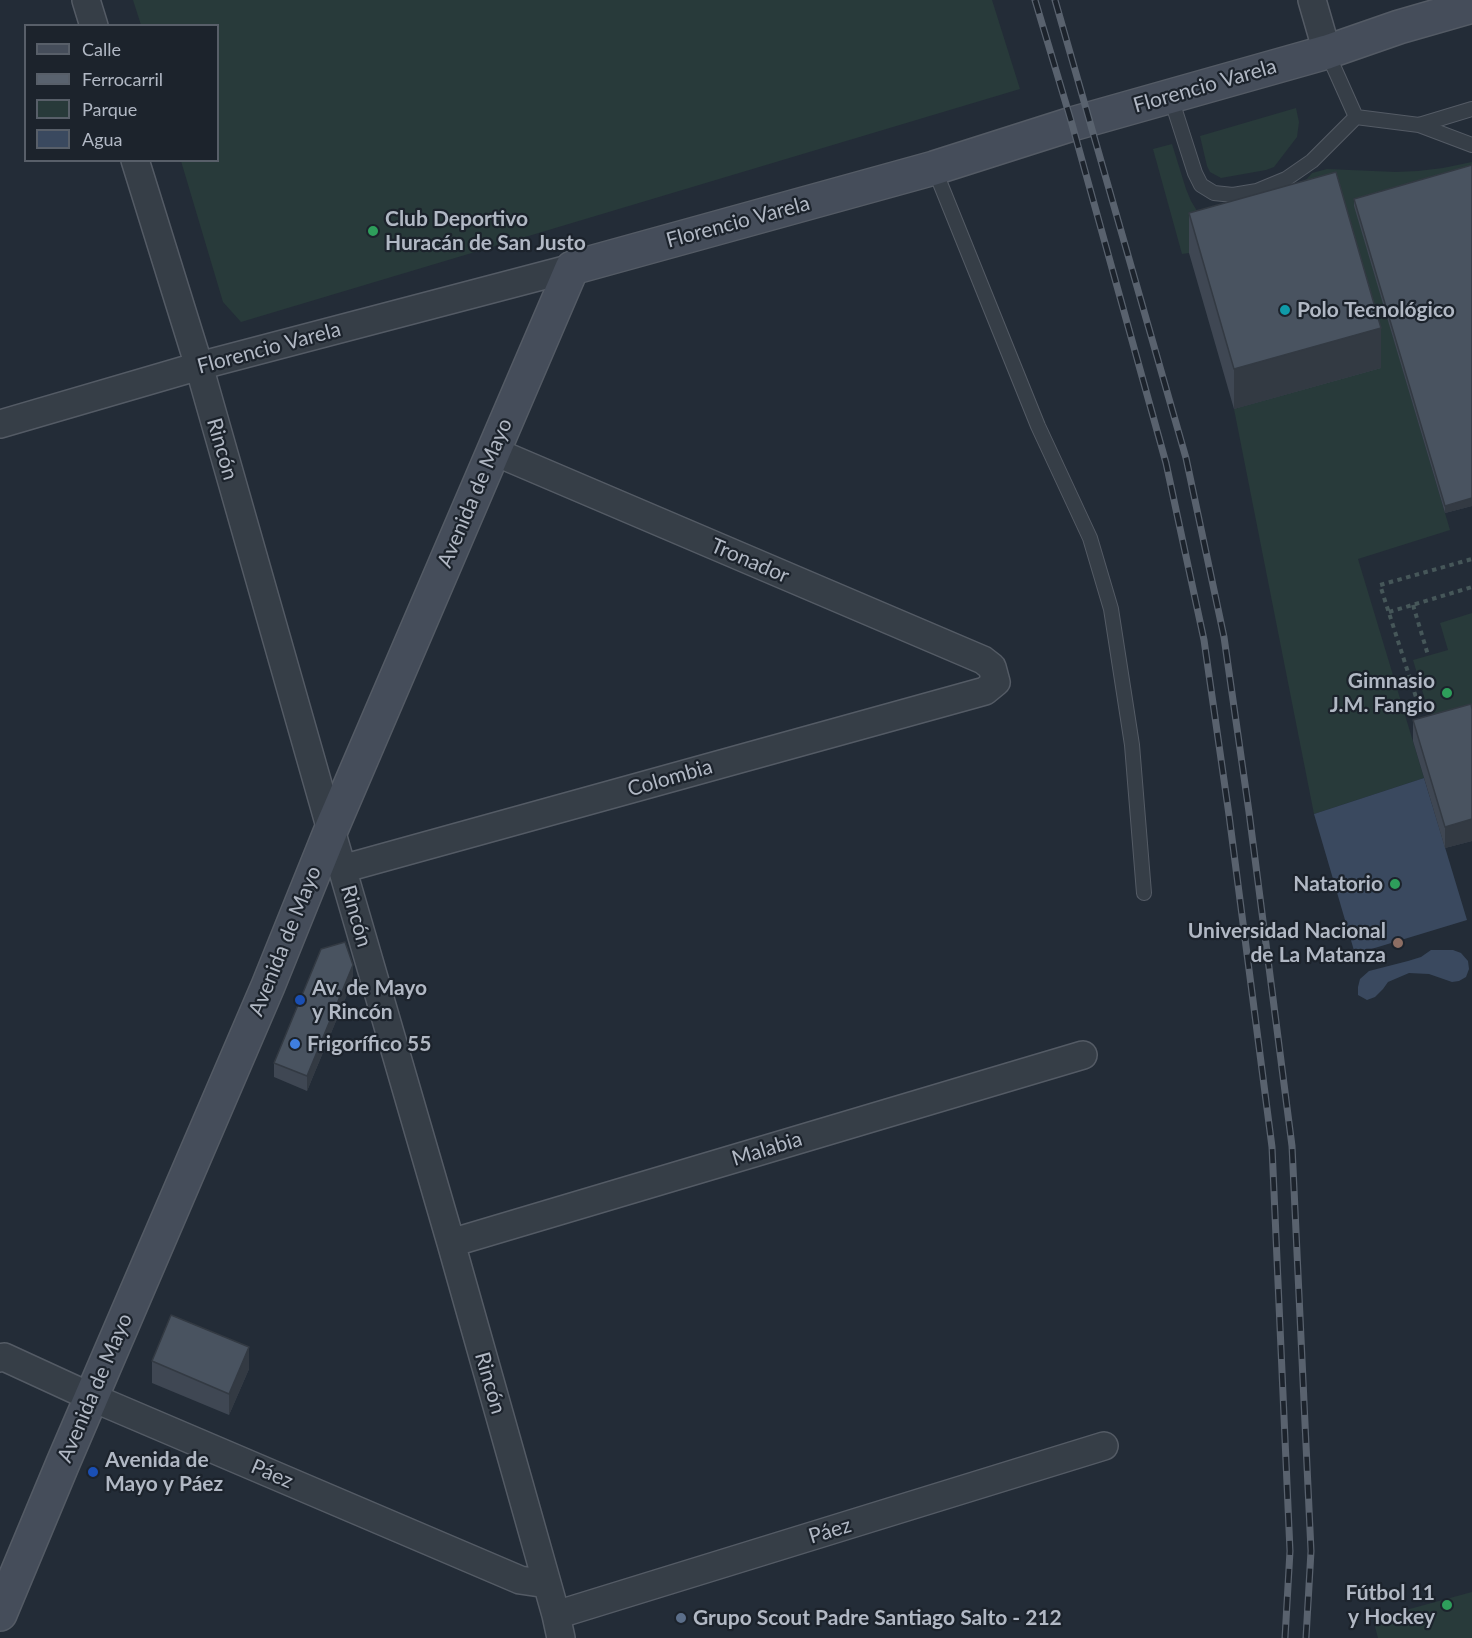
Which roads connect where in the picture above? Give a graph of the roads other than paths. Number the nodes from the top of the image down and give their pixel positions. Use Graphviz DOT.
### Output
graph roads {
  1 [pos="86,0"];
  2 [pos="1312,0"];
  3 [pos="1472,6"];
  4 [pos="93,24"];
  5 [pos="1327,51"];
  6 [pos="1170,95"];
  7 [pos="1472,109"];
  8 [pos="1356,117"];
  9 [pos="1419,125"];
  10 [pos="1472,145"];
  11 [pos="136,162"];
  12 [pos="934,168"];
  13 [pos="572,268"];
  14 [pos="199,366"];
  15 [pos="0,424"];
  16 [pos="493,451"];
  17 [pos="996,682"];
  18 [pos="331,830"];
  19 [pos="342,869"];
  20 [pos="1144,893"];
  21 [pos="1083,1055"];
  22 [pos="451,1243"];
  23 [pos="1,1353"];
  24 [pos="92,1397"];
  25 [pos="1104,1446"];
  26 [pos="547,1584"];
  27 [pos="0,1614"];
  28 [pos="559,1626"];
  1 -- 4 [label="street"];
  2 -- 5 [label="street"];
  3 -- 5 [label="main road, Florencio Varela"];
  5 -- 6 [label="main road, Florencio Varela"];
  5 -- 8 [label="lane"];
  6 -- 8 [label="lane"];
  6 -- 12 [label="main road, Florencio Varela"];
  7 -- 9 [label="lane"];
  8 -- 9 [label="lane"];
  9 -- 10 [label="lane"];
  11 -- 14 [label="street, Rincón"];
  12 -- 13 [label="main road, Florencio Varela"];
  12 -- 20 [label="lane"];
  13 -- 14 [label="street, Florencio Varela"];
  13 -- 16 [label="main road, Avenida de Mayo"];
  14 -- 15 [label="street, Florencio Varela"];
  14 -- 18 [label="street, Rincón"];
  16 -- 17 [label="street, Tronador"];
  16 -- 18 [label="main road, Avenida de Mayo"];
  17 -- 19 [label="street, Colombia"];
  18 -- 19 [label="street, Rincón"];
  18 -- 24 [label="main road, Avenida de Mayo"];
  19 -- 22 [label="street, Rincón"];
  21 -- 22 [label="street, Malabia"];
  22 -- 26 [label="street, Rincón"];
  23 -- 24 [label="street, Páez"];
  24 -- 26 [label="street, Páez"];
  24 -- 27 [label="main road, Avenida de Mayo"];
  25 -- 28 [label="street, Páez"];
  26 -- 28 [label="street, Rincón"];
}
